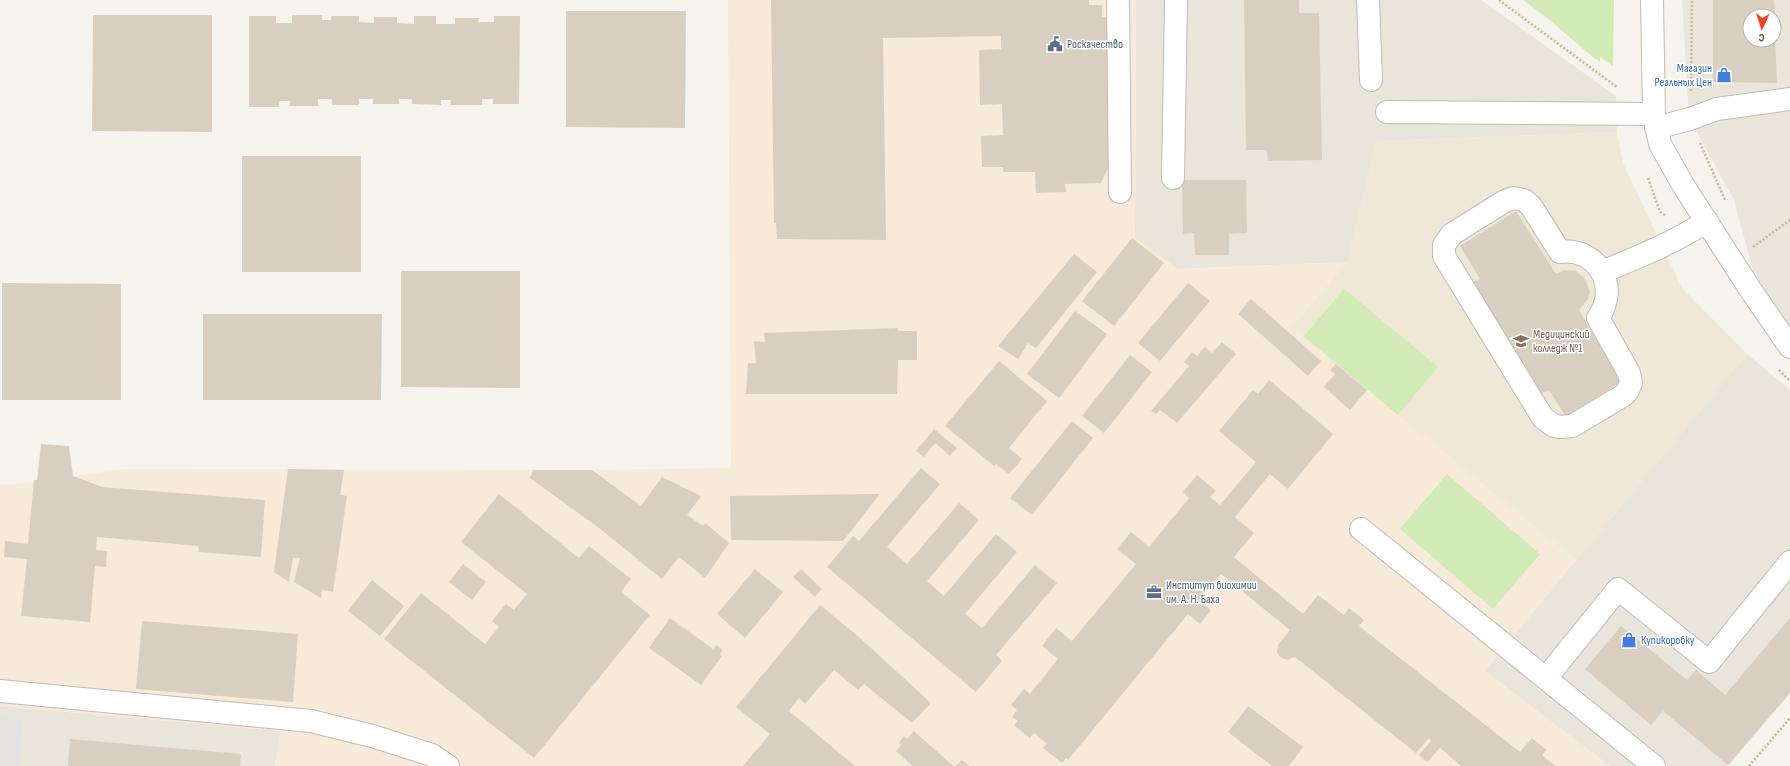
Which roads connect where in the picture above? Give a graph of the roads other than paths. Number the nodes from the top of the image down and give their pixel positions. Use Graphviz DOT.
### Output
graph roads {
  1 [pos="1118,0"];
  2 [pos="1176,0"];
  3 [pos="1368,0"];
  4 [pos="1652,0"];
  5 [pos="1371,80"];
  6 [pos="1790,99"];
  7 [pos="1386,112"];
  8 [pos="1655,121"];
  9 [pos="1173,178"];
  10 [pos="1120,192"];
  11 [pos="1707,221"];
  12 [pos="1602,272"];
  13 [pos="1790,347"];
  14 [pos="1361,529"];
  15 [pos="1790,562"];
  16 [pos="1546,678"];
  17 [pos="0,691"];
  18 [pos="448,766"];
  19 [pos="1654,766"];
  1 -- 10 [label="street"];
  2 -- 9 [label="street"];
  3 -- 5 [label="street"];
  4 -- 8 [label="street"];
  6 -- 8 [label="street"];
  7 -- 8 [label="street"];
  8 -- 11 [label="street"];
  11 -- 12 [label="street"];
  11 -- 13 [label="street"];
  12 -- 12 [label="street"];
  14 -- 16 [label="street"];
  15 -- 16 [label="street"];
  16 -- 19 [label="street"];
  17 -- 18 [label="street"];
}
